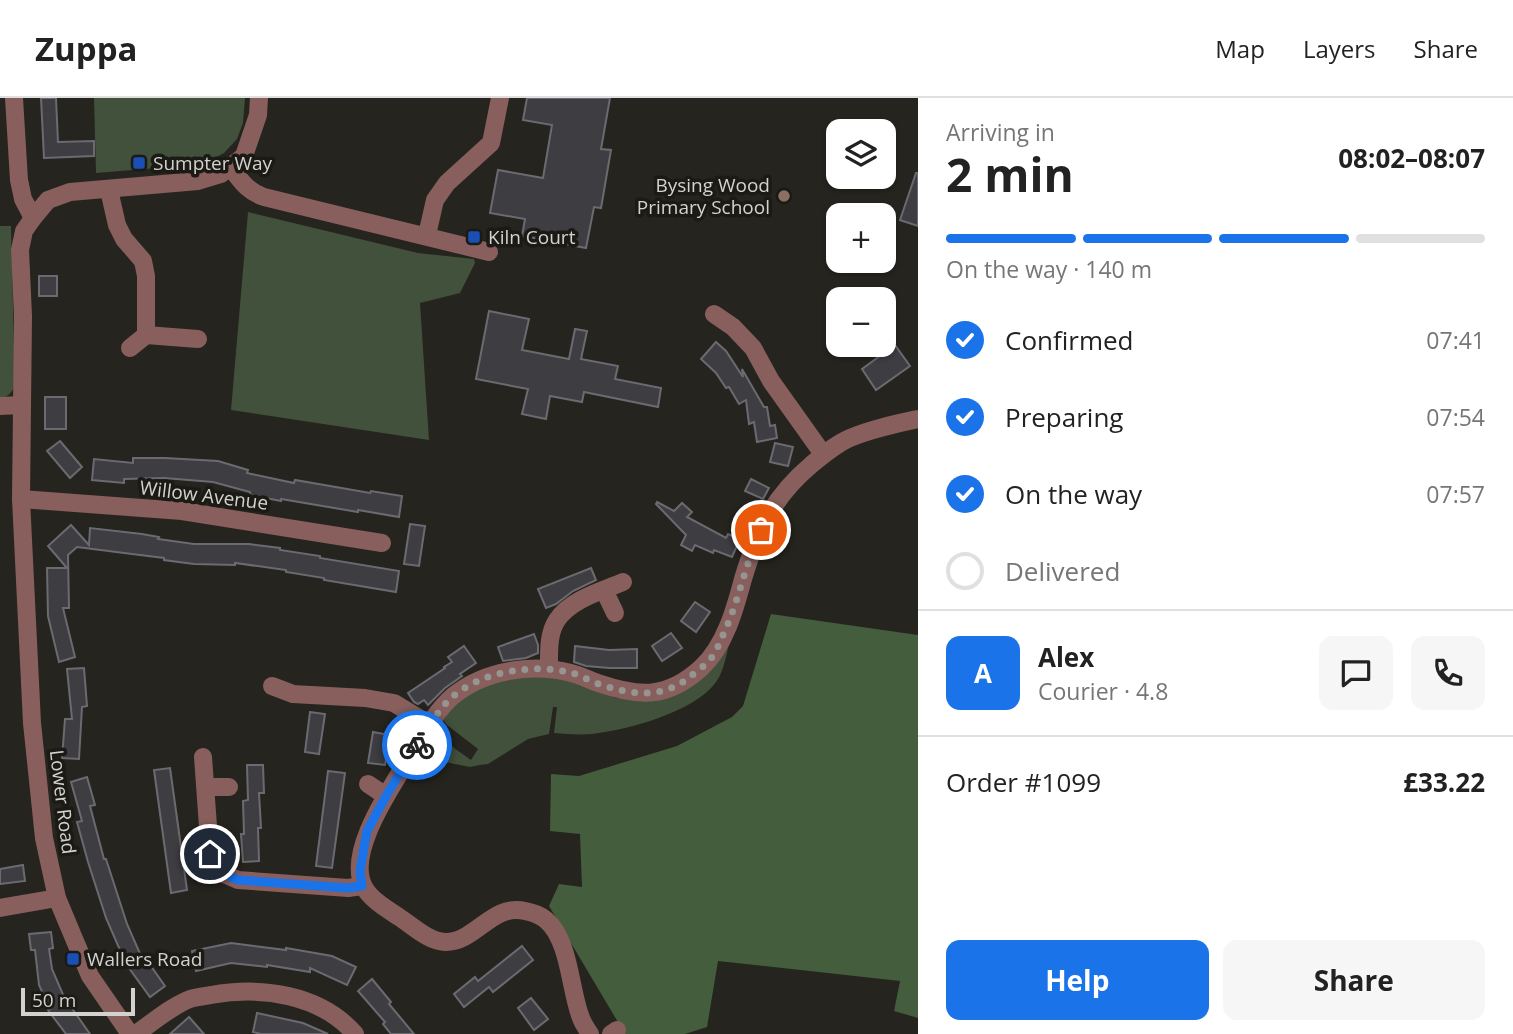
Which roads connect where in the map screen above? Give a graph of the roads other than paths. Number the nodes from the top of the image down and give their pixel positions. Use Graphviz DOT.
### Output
graph roads {
  1 [pos="14,98"];
  2 [pos="259,98"];
  3 [pos="500,98"];
  4 [pos="231,168"];
  5 [pos="110,190"];
  6 [pos="33,218"];
  7 [pos="427,235"];
  8 [pos="489,252"];
  9 [pos="714,313"];
  10 [pos="146,335"];
  11 [pos="198,339"];
  12 [pos="130,348"];
  13 [pos="20,405"];
  14 [pos="0,406"];
  15 [pos="918,419"];
  16 [pos="823,454"];
  17 [pos="21,499"];
  18 [pos="382,543"];
  19 [pos="623,582"];
  20 [pos="604,590"];
  21 [pos="615,613"];
  22 [pos="549,668"];
  23 [pos="272,686"];
  24 [pos="430,725"];
  25 [pos="203,757"];
  26 [pos="368,784"];
  27 [pos="229,786"];
  28 [pos="206,787"];
  29 [pos="386,796"];
  30 [pos="362,886"];
  31 [pos="57,898"];
  32 [pos="0,908"];
  33 [pos="130,1034"];
  34 [pos="136,1034"];
  35 [pos="355,1034"];
  36 [pos="590,1034"];
  1 -- 6 [label="street"];
  2 -- 4 [label="street"];
  3 -- 7 [label="street"];
  4 -- 5 [label="street, Lower Road"];
  4 -- 7 [label="street"];
  5 -- 6 [label="street, Lower Road"];
  5 -- 10 [label="street"];
  6 -- 13 [label="street, Lower Road"];
  7 -- 8 [label="street"];
  9 -- 16 [label="street"];
  10 -- 11 [label="street"];
  10 -- 12 [label="street"];
  13 -- 14 [label="street"];
  13 -- 17 [label="street, Lower Road"];
  15 -- 16 [label="street"];
  16 -- 22 [label="street"];
  17 -- 18 [label="street, Willow Avenue"];
  17 -- 31 [label="street, Lower Road"];
  19 -- 20 [label="street"];
  20 -- 21 [label="street"];
  20 -- 22 [label="street"];
  22 -- 24 [label="street"];
  23 -- 24 [label="street"];
  24 -- 29 [label="street"];
  25 -- 28 [label="street"];
  26 -- 29 [label="street"];
  27 -- 28 [label="street"];
  28 -- 30 [label="street"];
  29 -- 30 [label="street"];
  30 -- 36 [label="street"];
  31 -- 32 [label="street"];
  31 -- 33 [label="street, Lower Road"];
  34 -- 35 [label="street"];
}
